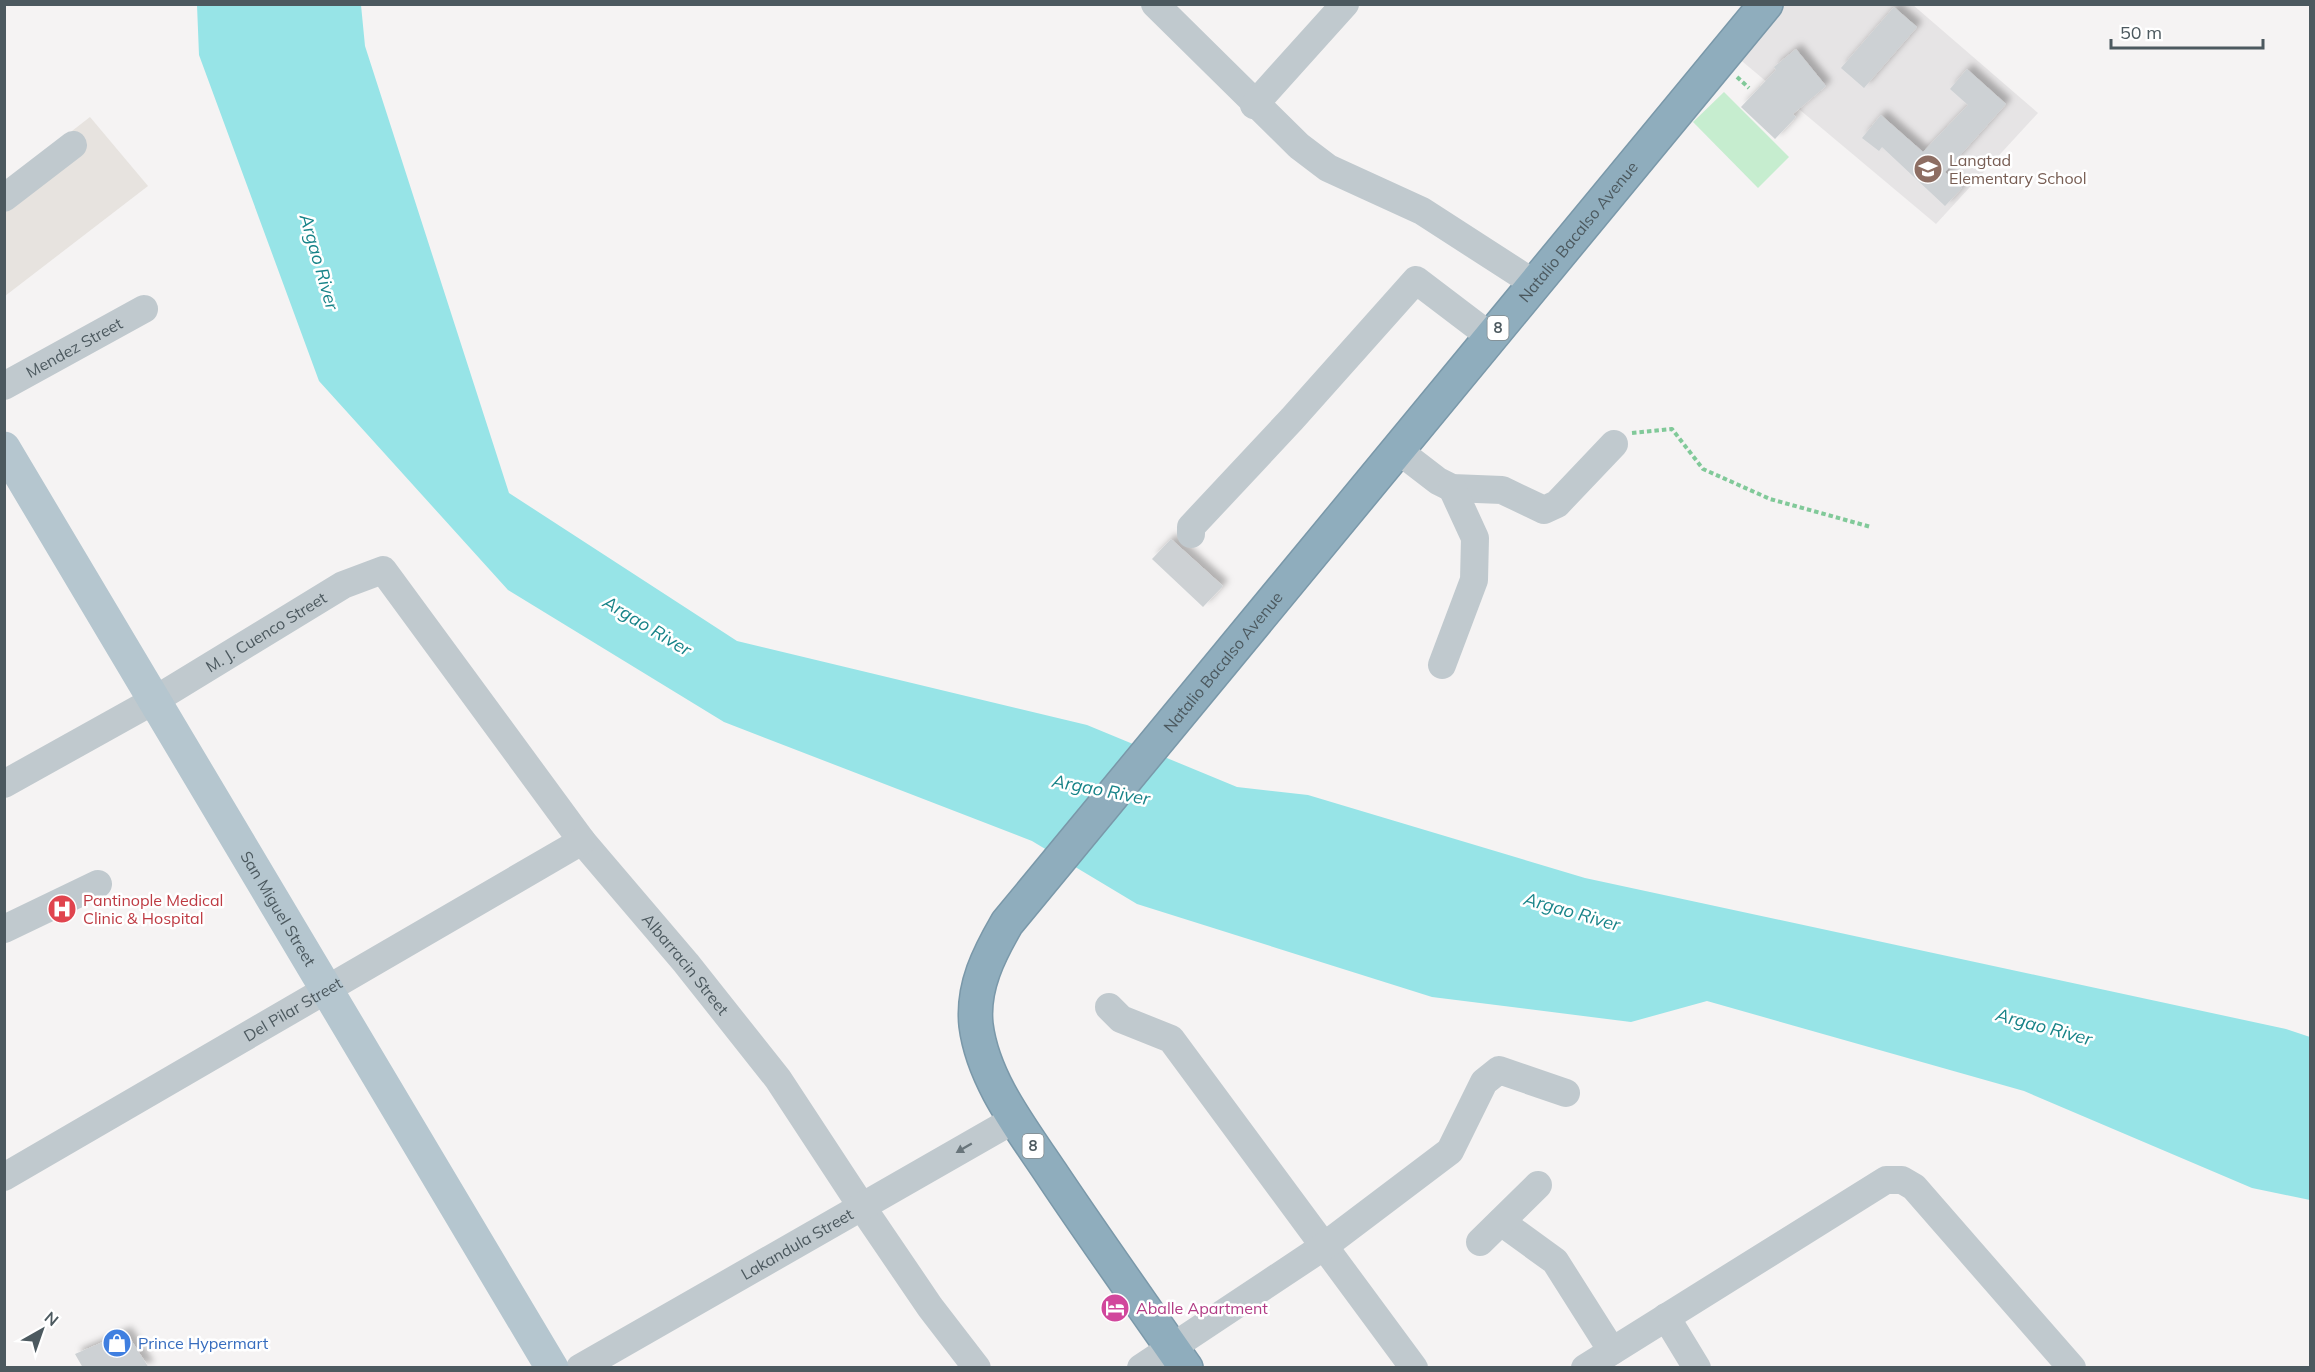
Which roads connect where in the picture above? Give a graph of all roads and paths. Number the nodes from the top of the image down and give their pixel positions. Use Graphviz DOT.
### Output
graph roads {
  1 [pos="1155,4"];
  2 [pos="1345,4"];
  3 [pos="1766,4"];
  4 [pos="1254,105"];
  5 [pos="72,145"];
  6 [pos="4,198"];
  7 [pos="1535,284"];
  8 [pos="144,309"];
  9 [pos="1491,337"];
  10 [pos="4,386"];
  11 [pos="1614,444"];
  12 [pos="4,448"];
  13 [pos="1399,451"];
  14 [pos="1452,488"];
  15 [pos="1871,527"];
  16 [pos="1191,534"];
  17 [pos="383,570"];
  18 [pos="1442,664"];
  19 [pos="153,701"];
  20 [pos="4,784"];
  21 [pos="582,841"];
  22 [pos="98,884"];
  23 [pos="4,928"];
  24 [pos="325,988"];
  25 [pos="1109,1008"];
  26 [pos="1566,1093"];
  27 [pos="1015,1119"];
  28 [pos="4,1177"];
  29 [pos="1538,1185"];
  30 [pos="862,1207"];
  31 [pos="1501,1222"];
  32 [pos="1480,1242"];
  33 [pos="1323,1247"];
  34 [pos="1666,1317"];
  35 [pos="1612,1351"];
  36 [pos="1179,1357"];
  37 [pos="552,1368"];
  38 [pos="580,1368"];
  39 [pos="977,1368"];
  40 [pos="1141,1368"];
  41 [pos="1414,1368"];
  42 [pos="1585,1368"];
  43 [pos="1697,1368"];
  44 [pos="2072,1368"];
  1 -- 4 [label="street"];
  2 -- 4 [label="street"];
  3 -- 7 [label="highway, Natalio Bacalso Avenue / 8"];
  4 -- 7 [label="street"];
  5 -- 6 [label="street"];
  7 -- 9 [label="highway, Natalio Bacalso Avenue / 8"];
  8 -- 10 [label="street, Mendez Street"];
  9 -- 13 [label="highway, Natalio Bacalso Avenue / 8"];
  9 -- 16 [label="street"];
  11 -- 14 [label="street"];
  11 -- 15 [label="path"];
  12 -- 19 [label="main road, San Miguel Street"];
  13 -- 14 [label="street"];
  13 -- 27 [label="highway, Natalio Bacalso Avenue / 8"];
  14 -- 18 [label="street"];
  17 -- 19 [label="street, M. J. Cuenco Street"];
  17 -- 21 [label="street, Albarracin Street"];
  19 -- 20 [label="street, M. J. Cuenco Street"];
  19 -- 24 [label="main road, San Miguel Street"];
  21 -- 24 [label="street, Del Pilar Street"];
  21 -- 30 [label="street, Albarracin Street"];
  22 -- 23 [label="street"];
  24 -- 28 [label="street, Del Pilar Street"];
  24 -- 37 [label="main road, San Miguel Street"];
  25 -- 33 [label="street"];
  26 -- 33 [label="street"];
  27 -- 30 [label="street, Lakandula Street, one-way"];
  27 -- 36 [label="highway, Natalio Bacalso Avenue / 8"];
  29 -- 31 [label="street"];
  30 -- 38 [label="street, Lakandula Street"];
  30 -- 39 [label="street, Albarracin Street"];
  31 -- 32 [label="street"];
  31 -- 35 [label="street"];
  33 -- 36 [label="street"];
  33 -- 41 [label="street"];
  34 -- 35 [label="street"];
  34 -- 43 [label="street"];
  34 -- 44 [label="street"];
  35 -- 42 [label="street"];
  36 -- 40 [label="street"];
}
